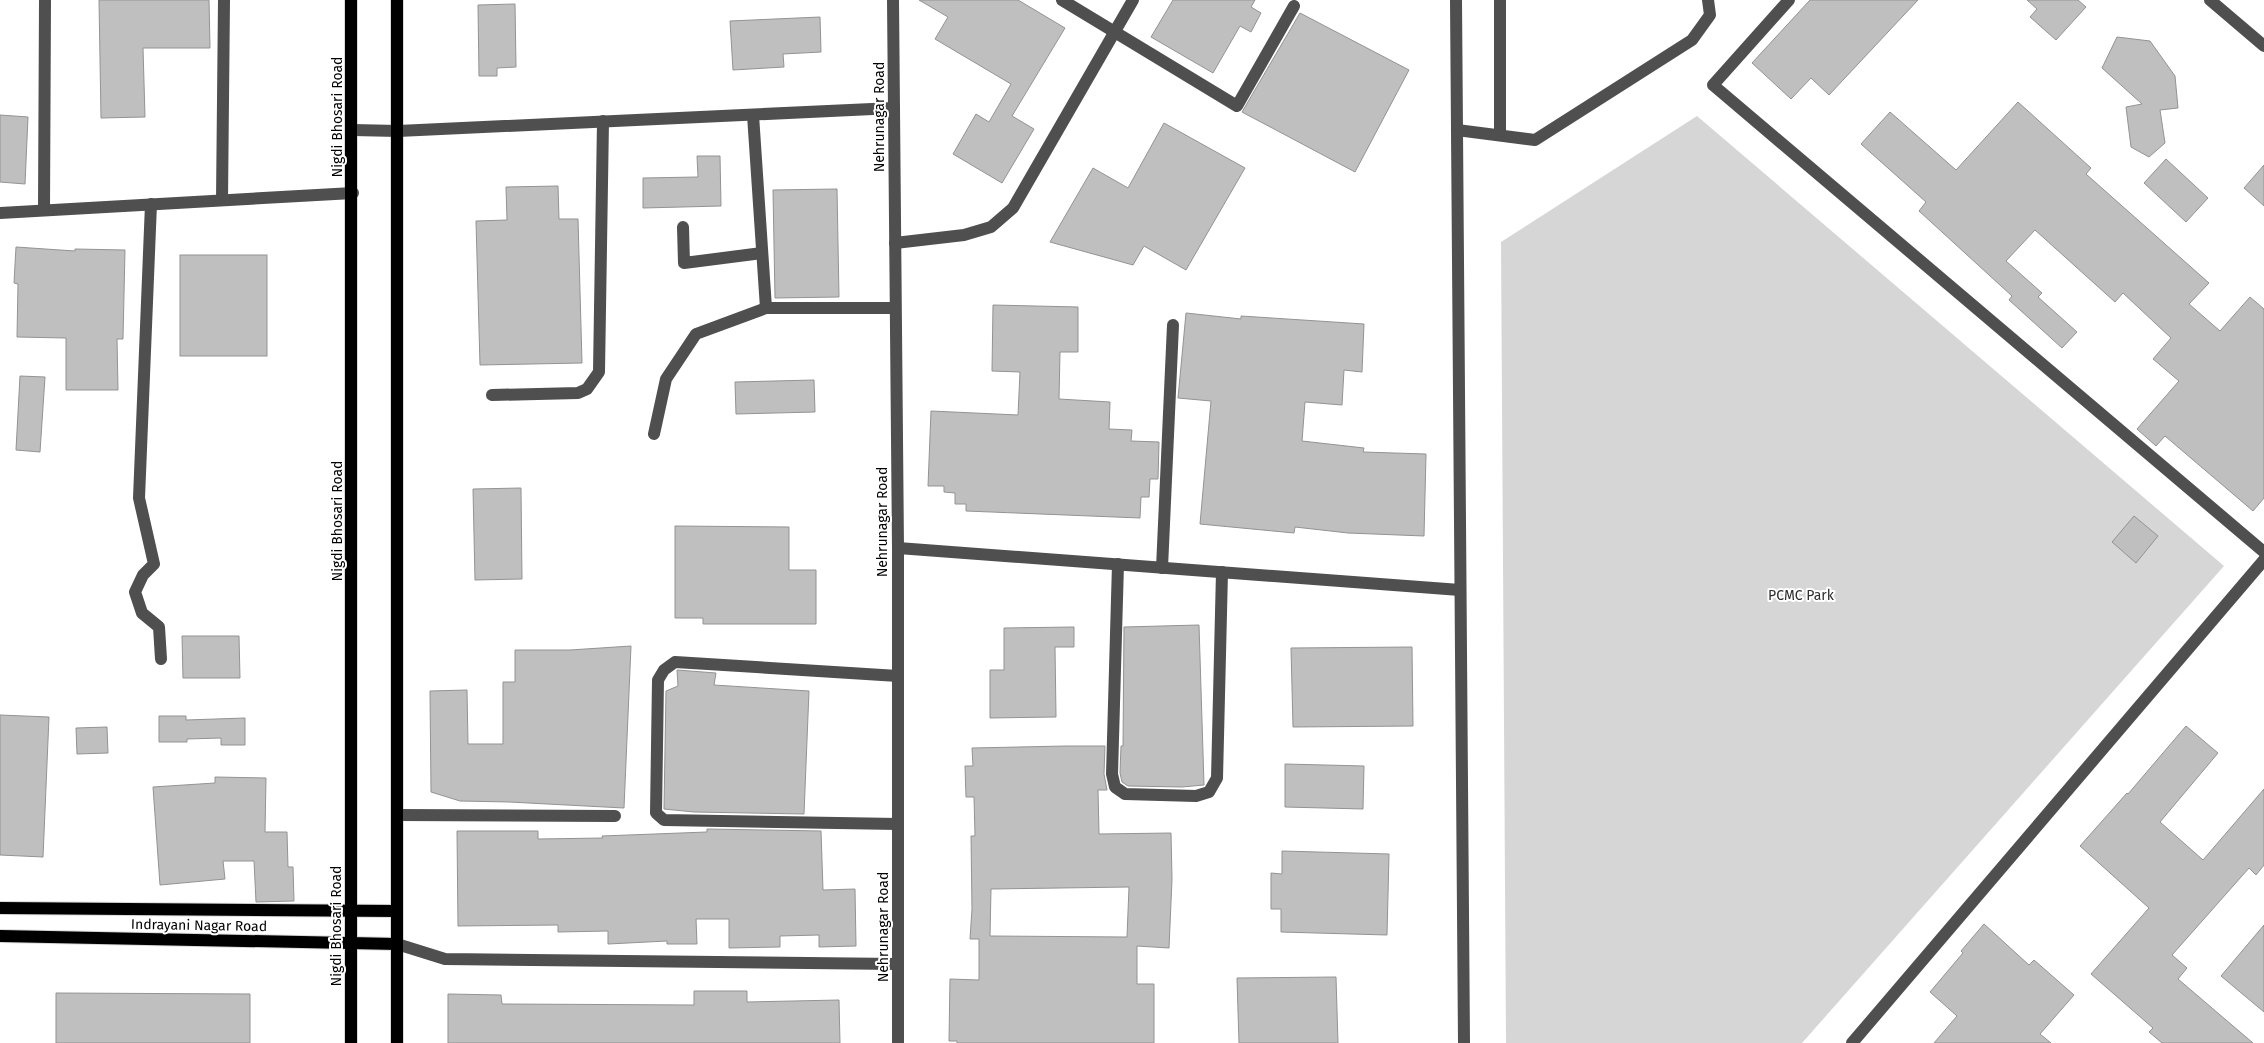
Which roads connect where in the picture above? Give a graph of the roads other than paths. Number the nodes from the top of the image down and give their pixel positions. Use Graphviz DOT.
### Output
graph roads {
  1 [pos="45,0"];
  2 [pos="224,0"];
  3 [pos="351,0"];
  4 [pos="397,0"];
  5 [pos="893,0"];
  6 [pos="1062,0"];
  7 [pos="1133,0"];
  8 [pos="1456,0"];
  9 [pos="1500,0"];
  10 [pos="1708,0"];
  11 [pos="1789,0"];
  12 [pos="2210,0"];
  13 [pos="1294,6"];
  14 [pos="1115,31"];
  15 [pos="2264,46"];
  16 [pos="894,108"];
  17 [pos="753,115"];
  18 [pos="603,121"];
  19 [pos="353,130"];
  20 [pos="1457,130"];
  21 [pos="398,131"];
  22 [pos="1500,135"];
  23 [pos="353,193"];
  24 [pos="222,200"];
  25 [pos="150,204"];
  26 [pos="44,210"];
  27 [pos="0,213"];
  28 [pos="683,227"];
  29 [pos="894,243"];
  30 [pos="762,253"];
  31 [pos="766,308"];
  32 [pos="895,308"];
  33 [pos="1173,325"];
  34 [pos="492,395"];
  35 [pos="654,434"];
  36 [pos="898,548"];
  37 [pos="2264,552"];
  38 [pos="2264,560"];
  39 [pos="1118,564"];
  40 [pos="1162,568"];
  41 [pos="1222,572"];
  42 [pos="1460,590"];
  43 [pos="161,660"];
  44 [pos="898,676"];
  45 [pos="397,815"];
  46 [pos="614,816"];
  47 [pos="898,824"];
  48 [pos="0,908"];
  49 [pos="351,910"];
  50 [pos="397,911"];
  51 [pos="0,936"];
  52 [pos="350,944"];
  53 [pos="397,944"];
  54 [pos="898,964"];
  55 [pos="351,1043"];
  56 [pos="397,1043"];
  57 [pos="898,1043"];
  58 [pos="1464,1043"];
  59 [pos="1852,1043"];
  1 -- 26 [label="street"];
  2 -- 24 [label="street"];
  3 -- 19 [label="main road, Nigdi Bhosari Road"];
  4 -- 21 [label="main road"];
  5 -- 16 [label="street, Nehrunagar Road"];
  6 -- 14 [label="street"];
  7 -- 14 [label="street"];
  8 -- 20 [label="street"];
  9 -- 22 [label="street"];
  10 -- 22 [label="street"];
  11 -- 37 [label="street"];
  12 -- 15 [label="street"];
  13 -- 14 [label="street"];
  14 -- 29 [label="street"];
  16 -- 17 [label="street"];
  16 -- 29 [label="street, Nehrunagar Road"];
  17 -- 18 [label="street"];
  17 -- 30 [label="street"];
  18 -- 21 [label="street"];
  18 -- 34 [label="street"];
  19 -- 21 [label="street"];
  19 -- 23 [label="main road, Nigdi Bhosari Road"];
  20 -- 22 [label="street"];
  20 -- 42 [label="street"];
  21 -- 45 [label="main road"];
  23 -- 24 [label="street"];
  23 -- 49 [label="main road, Nigdi Bhosari Road"];
  24 -- 25 [label="street"];
  25 -- 26 [label="street"];
  25 -- 43 [label="street"];
  26 -- 27 [label="street"];
  28 -- 30 [label="street"];
  29 -- 32 [label="street, Nehrunagar Road"];
  30 -- 31 [label="street"];
  31 -- 32 [label="street"];
  31 -- 35 [label="street"];
  32 -- 36 [label="street, Nehrunagar Road"];
  33 -- 40 [label="street"];
  36 -- 39 [label="street"];
  36 -- 44 [label="street, Nehrunagar Road"];
  38 -- 59 [label="street"];
  39 -- 40 [label="street"];
  39 -- 41 [label="street"];
  40 -- 41 [label="street"];
  41 -- 42 [label="street"];
  42 -- 58 [label="street"];
  44 -- 47 [label="street, Nehrunagar Road"];
  44 -- 47 [label="street"];
  45 -- 46 [label="street"];
  45 -- 50 [label="main road"];
  47 -- 54 [label="street, Nehrunagar Road"];
  48 -- 49 [label="main road, Indrayani Nagar Road"];
  49 -- 50 [label="main road, Indrayani Nagar Road"];
  49 -- 52 [label="main road, Nigdi Bhosari Road"];
  50 -- 53 [label="main road"];
  51 -- 52 [label="main road, Indrayani Nagar Road"];
  52 -- 53 [label="main road, Indrayani Nagar Road"];
  52 -- 55 [label="main road, Nigdi Bhosari Road"];
  53 -- 54 [label="street"];
  53 -- 56 [label="main road"];
  54 -- 57 [label="street, Nehrunagar Road"];
}
